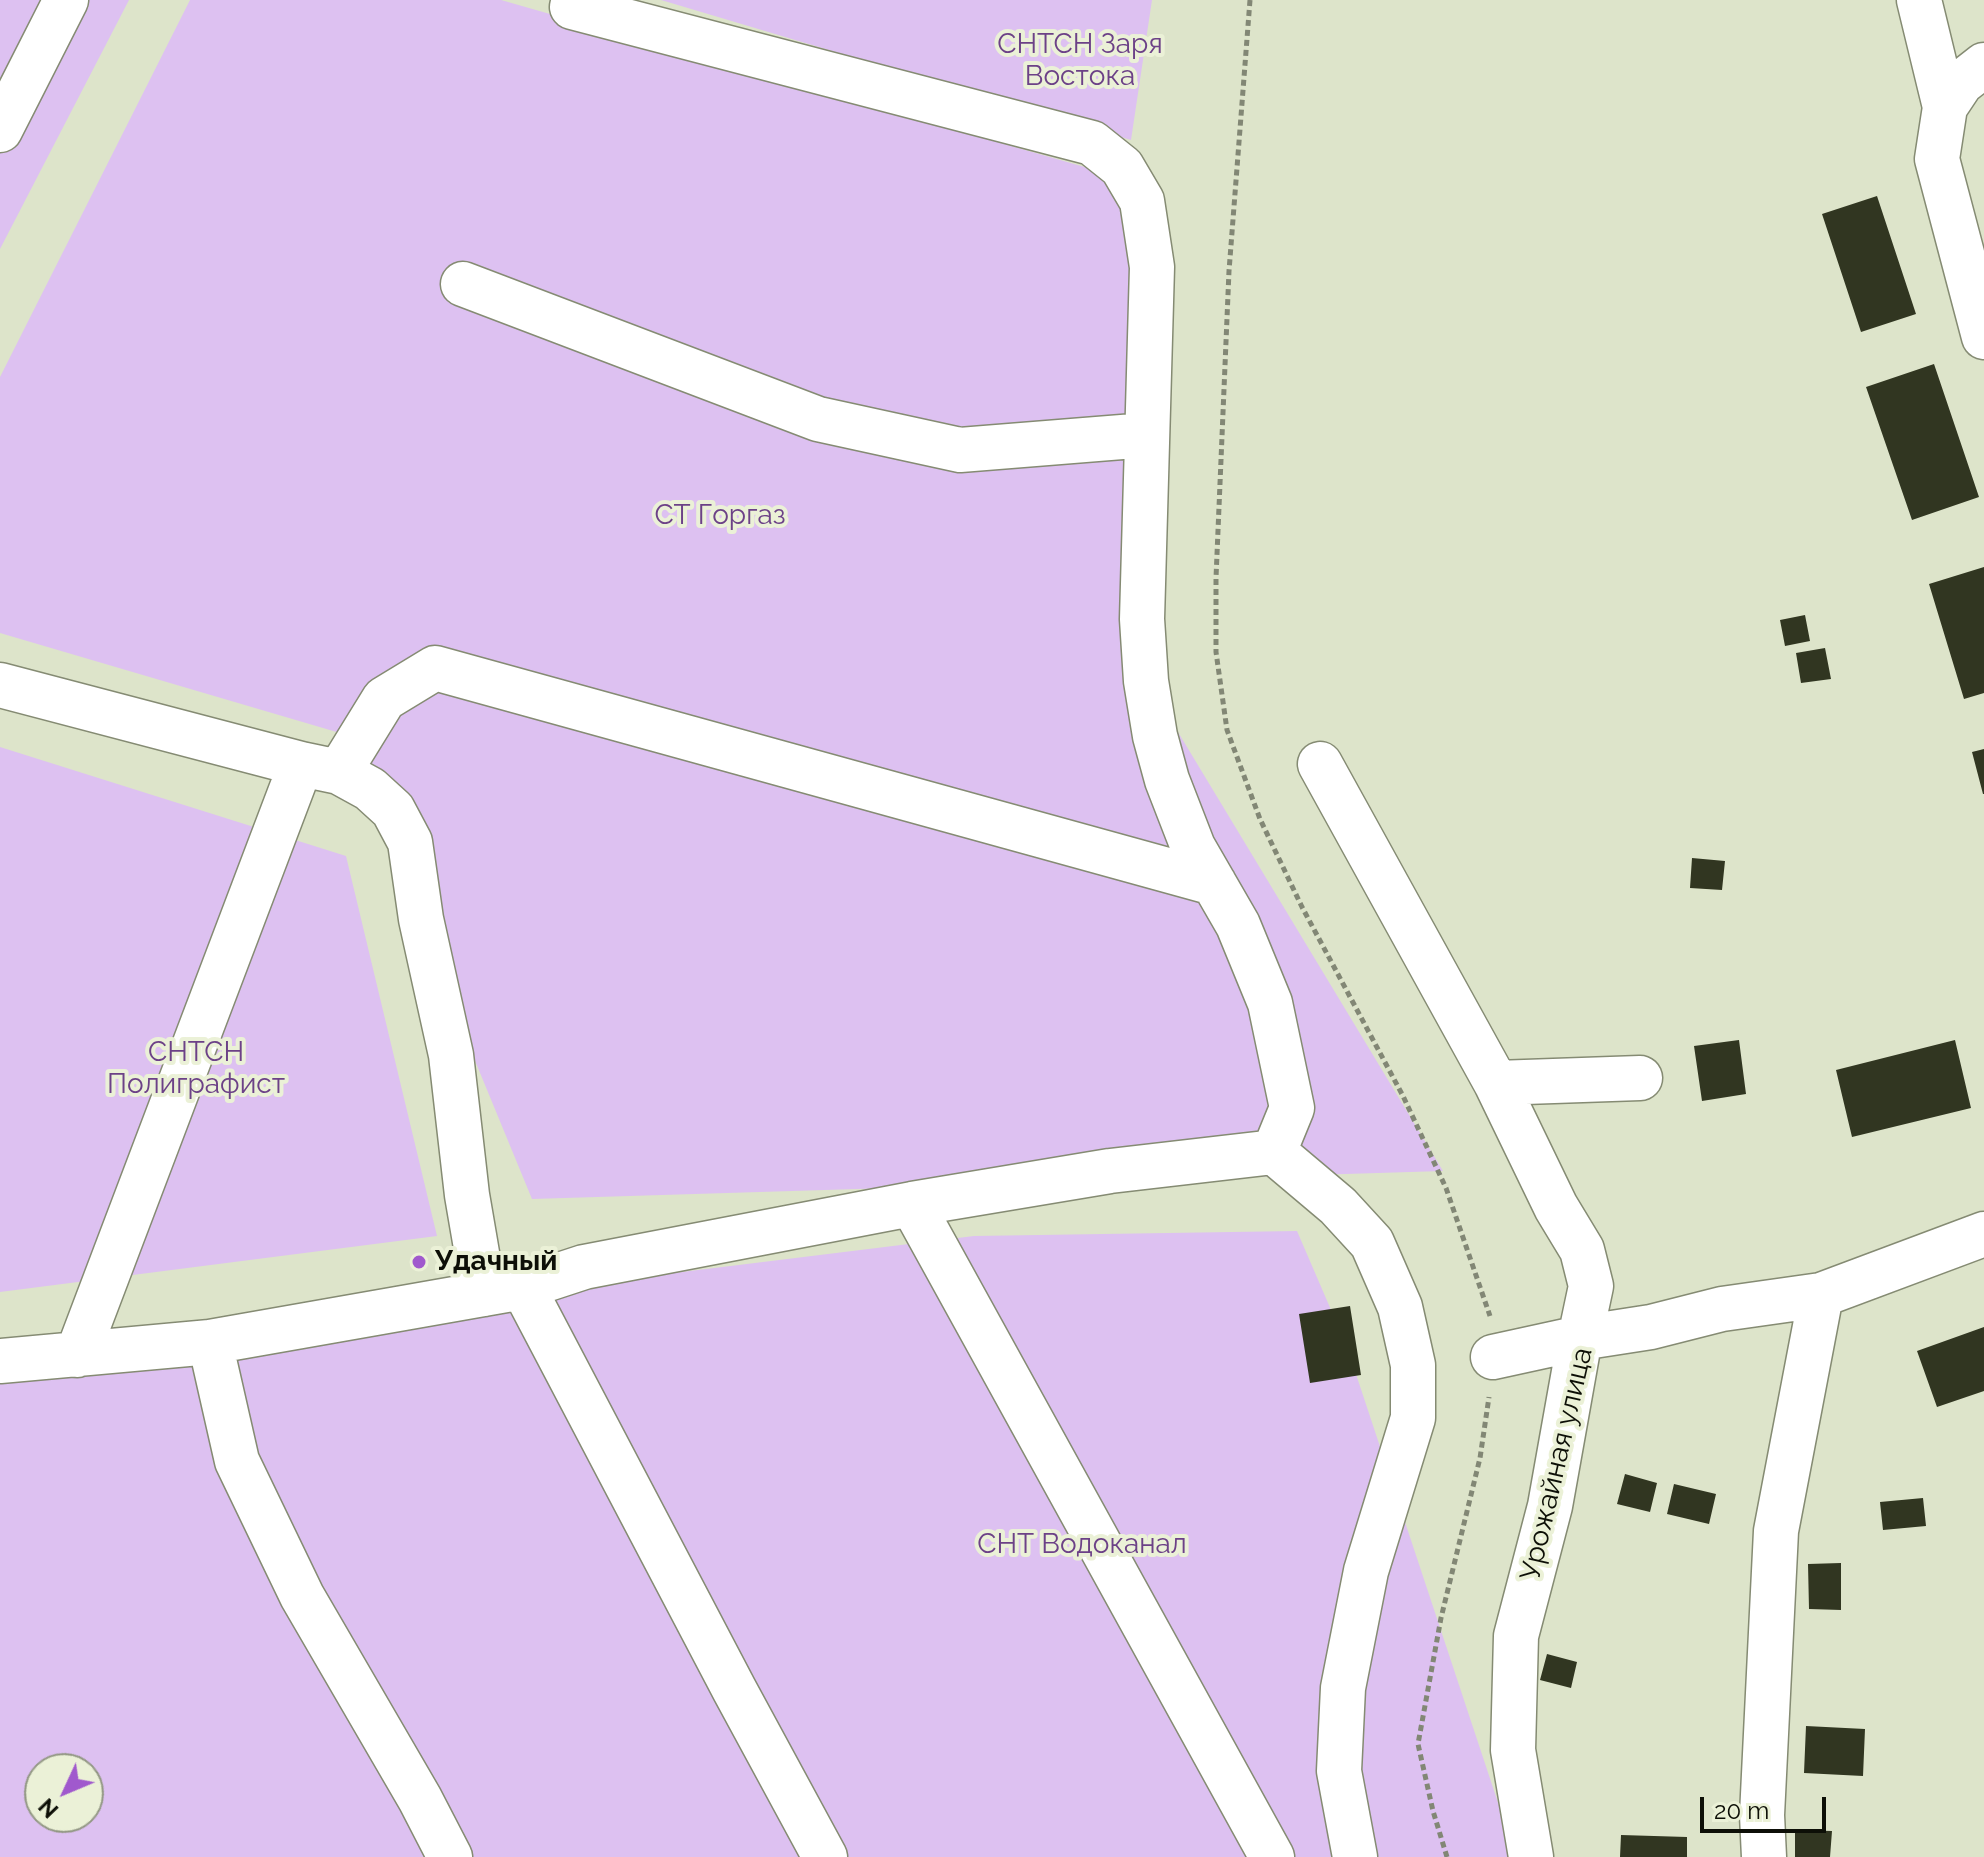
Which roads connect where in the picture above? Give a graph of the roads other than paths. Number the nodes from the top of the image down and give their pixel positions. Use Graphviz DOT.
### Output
graph roads {
  1 [pos="66,0"];
  2 [pos="1919,0"];
  3 [pos="572,7"];
  4 [pos="1984,65"];
  5 [pos="1945,107"];
  6 [pos="0,130"];
  7 [pos="463,284"];
  8 [pos="1984,337"];
  9 [pos="1147,435"];
  10 [pos="0,685"];
  11 [pos="1320,764"];
  12 [pos="320,768"];
  13 [pos="1214,883"];
  14 [pos="1640,1078"];
  15 [pos="1496,1083"];
  16 [pos="1274,1152"];
  17 [pos="912,1204"];
  18 [pos="1984,1234"];
  19 [pos="504,1291"];
  20 [pos="1821,1295"];
  21 [pos="1580,1338"];
  22 [pos="210,1342"];
  23 [pos="77,1355"];
  24 [pos="1493,1357"];
  25 [pos="0,1361"];
  26 [pos="450,1857"];
  27 [pos="825,1857"];
  28 [pos="1272,1857"];
  29 [pos="1355,1857"];
  30 [pos="1531,1857"];
  31 [pos="1764,1857"];
  1 -- 6 [label="street"];
  2 -- 5 [label="street"];
  3 -- 9 [label="street"];
  4 -- 5 [label="street"];
  5 -- 8 [label="street"];
  7 -- 9 [label="street"];
  9 -- 13 [label="street"];
  10 -- 12 [label="street"];
  11 -- 15 [label="street"];
  12 -- 13 [label="street"];
  12 -- 19 [label="street"];
  12 -- 23 [label="street"];
  13 -- 16 [label="street"];
  14 -- 15 [label="street"];
  15 -- 21 [label="street"];
  16 -- 17 [label="street"];
  16 -- 29 [label="street"];
  17 -- 19 [label="street"];
  17 -- 28 [label="street"];
  18 -- 20 [label="street, Урожайная улица"];
  19 -- 22 [label="street"];
  19 -- 27 [label="street"];
  20 -- 21 [label="street, Урожайная улица"];
  20 -- 31 [label="street"];
  21 -- 24 [label="street"];
  21 -- 30 [label="street, Урожайная улица"];
  22 -- 23 [label="street"];
  22 -- 26 [label="street"];
  23 -- 25 [label="street"];
}
